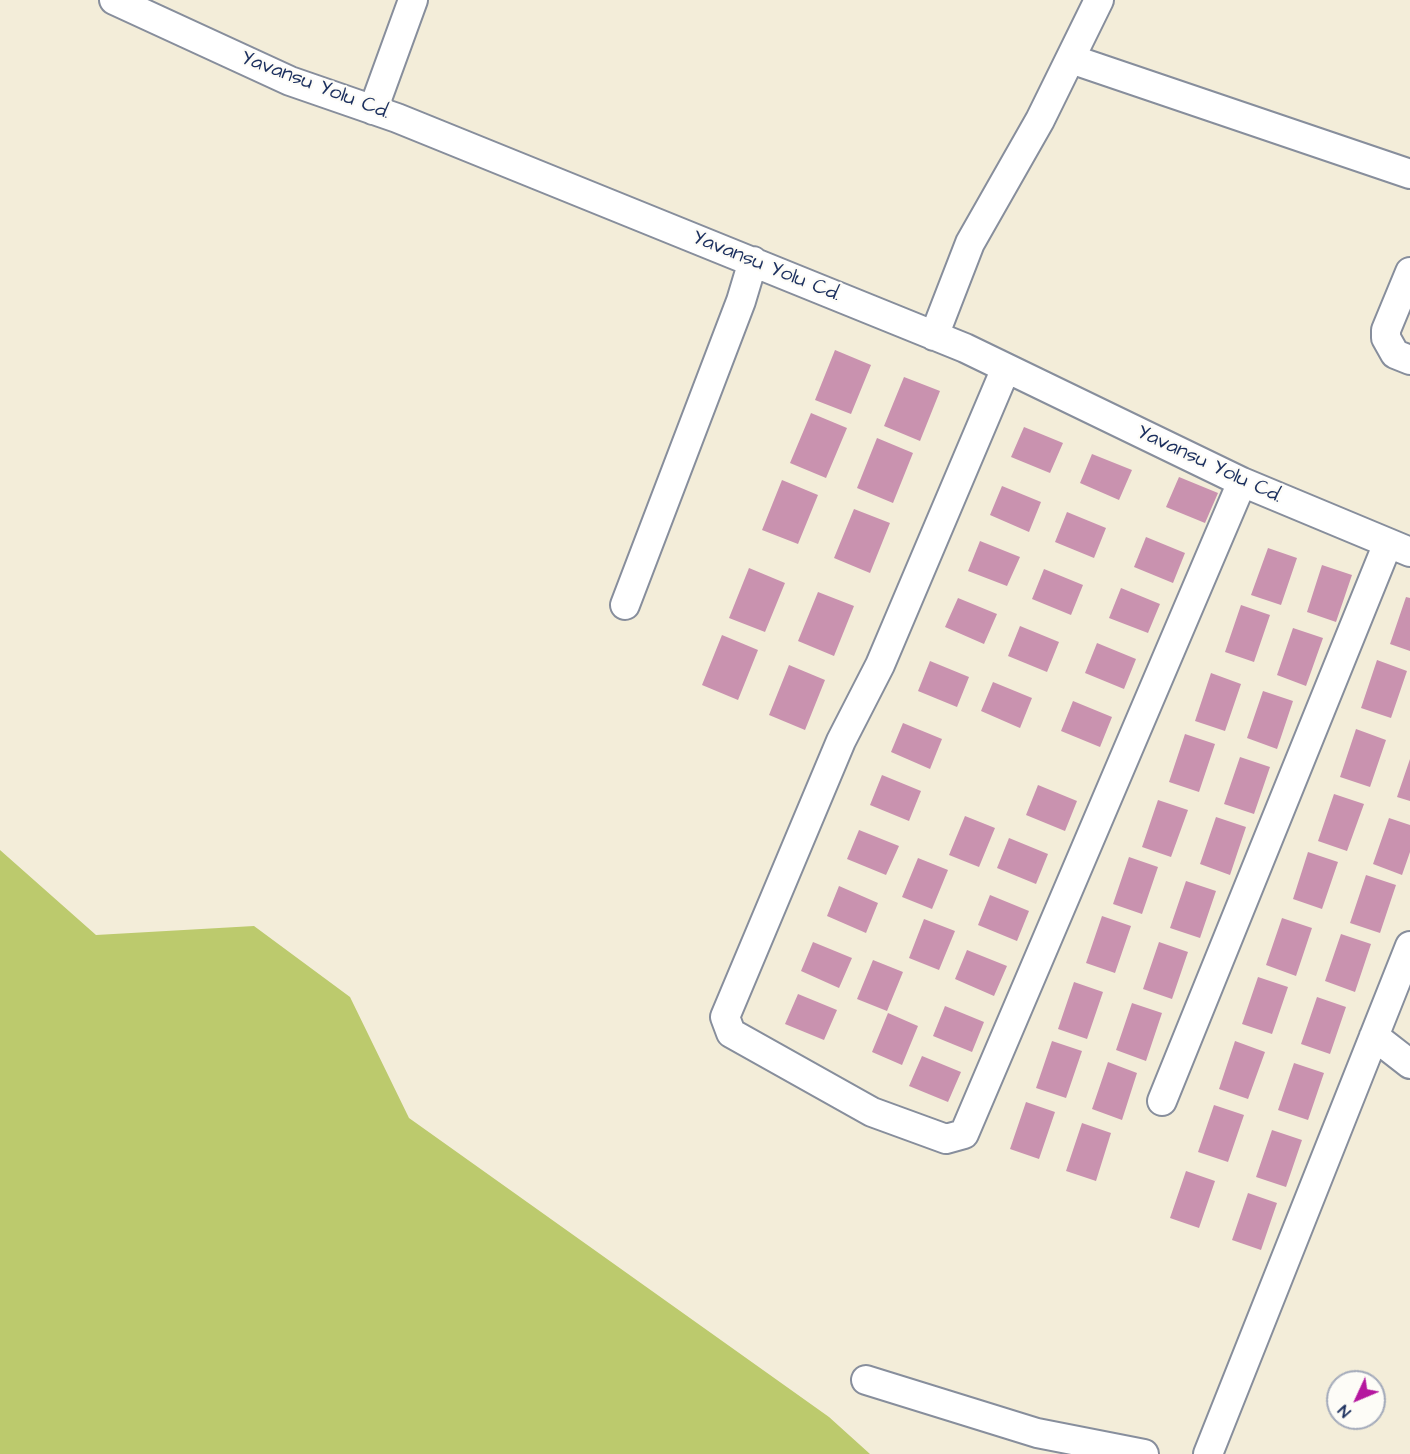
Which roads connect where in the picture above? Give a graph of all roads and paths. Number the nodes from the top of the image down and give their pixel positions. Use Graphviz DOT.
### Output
graph roads {
  1 [pos="114,0"];
  2 [pos="413,0"];
  3 [pos="1099,0"];
  4 [pos="1071,59"];
  5 [pos="373,110"];
  6 [pos="1410,174"];
  7 [pos="753,261"];
  8 [pos="1410,272"];
  9 [pos="934,336"];
  10 [pos="1410,360"];
  11 [pos="1006,368"];
  12 [pos="1242,482"];
  13 [pos="1399,548"];
  14 [pos="625,605"];
  15 [pos="1410,946"];
  16 [pos="1374,1036"];
  17 [pos="1410,1064"];
  18 [pos="1161,1101"];
  19 [pos="866,1380"];
  20 [pos="1144,1454"];
  21 [pos="1208,1454"];
  1 -- 5 [label="street, Yavansu Yolu Cd."];
  2 -- 5 [label="street"];
  3 -- 4 [label="street"];
  4 -- 6 [label="street"];
  4 -- 9 [label="street"];
  5 -- 7 [label="street, Yavansu Yolu Cd."];
  7 -- 9 [label="street, Yavansu Yolu Cd."];
  7 -- 14 [label="street"];
  8 -- 10 [label="street"];
  9 -- 11 [label="street, Yavansu Yolu Cd."];
  11 -- 12 [label="street, Yavansu Yolu Cd."];
  11 -- 12 [label="street"];
  12 -- 13 [label="street, Yavansu Yolu Cd."];
  13 -- 18 [label="street"];
  15 -- 16 [label="street"];
  16 -- 17 [label="street"];
  16 -- 21 [label="street"];
  19 -- 20 [label="street"];
}
